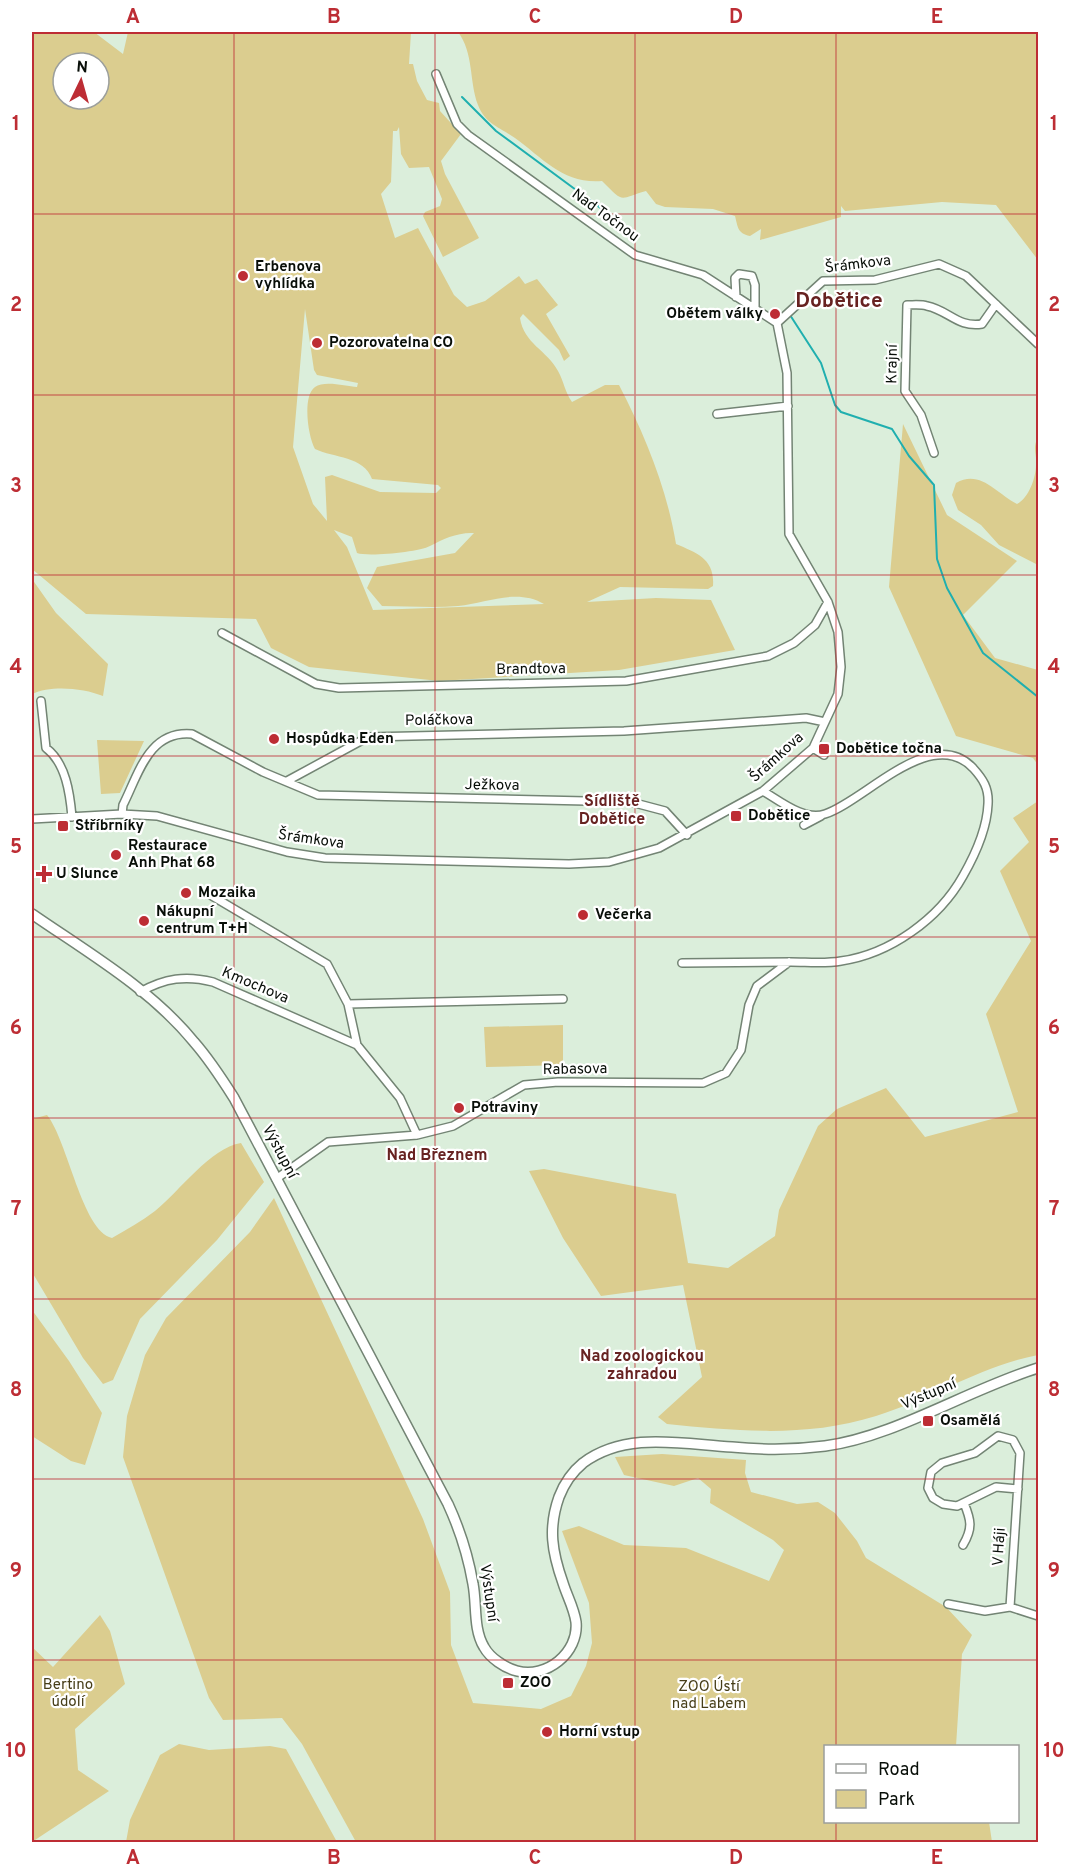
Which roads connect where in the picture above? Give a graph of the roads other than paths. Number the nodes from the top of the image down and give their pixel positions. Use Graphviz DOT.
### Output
graph roads {
  1 [pos="436,74"];
  2 [pos="736,297"];
  3 [pos="996,304"];
  4 [pos="755,309"];
  5 [pos="777,322"];
  6 [pos="1038,344"];
  7 [pos="788,406"];
  8 [pos="717,414"];
  9 [pos="934,453"];
  10 [pos="828,602"];
  11 [pos="222,633"];
  12 [pos="41,701"];
  13 [pos="825,722"];
  14 [pos="813,748"];
  15 [pos="824,755"];
  16 [pos="287,780"];
  17 [pos="763,791"];
  18 [pos="122,814"];
  19 [pos="824,815"];
  20 [pos="72,817"];
  21 [pos="32,819"];
  22 [pos="804,825"];
  23 [pos="687,835"];
  24 [pos="207,893"];
  25 [pos="32,914"];
  26 [pos="789,962"];
  27 [pos="682,963"];
  28 [pos="140,992"];
  29 [pos="563,999"];
  30 [pos="348,1004"];
  31 [pos="357,1045"];
  32 [pos="417,1135"];
  33 [pos="276,1179"];
  34 [pos="1038,1368"];
  35 [pos="1018,1489"];
  36 [pos="964,1503"];
  37 [pos="963,1545"];
  38 [pos="948,1604"];
  39 [pos="1010,1607"];
  40 [pos="1038,1616"];
  1 -- 2 [label="street, Nad Točnou"];
  2 -- 4 [label="street, Nad Točnou"];
  2 -- 4 [label="street"];
  3 -- 5 [label="street, Šrámkova"];
  3 -- 6 [label="street, Šrámkova"];
  3 -- 9 [label="street, Krajní"];
  4 -- 5 [label="street, Nad Točnou"];
  5 -- 7 [label="street, Šrámkova"];
  7 -- 8 [label="street"];
  7 -- 10 [label="street, Šrámkova"];
  10 -- 11 [label="street, Brandtova"];
  10 -- 13 [label="street, Šrámkova"];
  12 -- 20 [label="street"];
  13 -- 14 [label="street, Šrámkova"];
  13 -- 16 [label="street, Poláčkova"];
  14 -- 15 [label="street"];
  14 -- 17 [label="street, Šrámkova"];
  16 -- 18 [label="street"];
  16 -- 23 [label="street, Ježkova"];
  17 -- 19 [label="street"];
  17 -- 23 [label="street, Šrámkova"];
  18 -- 20 [label="street, Šrámkova"];
  18 -- 23 [label="street, Šrámkova"];
  19 -- 22 [label="street"];
  19 -- 26 [label="street"];
  20 -- 21 [label="street, Šrámkova"];
  24 -- 30 [label="street, Kmochova"];
  25 -- 28 [label="street, Výstupní"];
  26 -- 27 [label="street"];
  26 -- 32 [label="street, Rabasova"];
  28 -- 31 [label="street, Kmochova"];
  28 -- 33 [label="street, Výstupní"];
  29 -- 30 [label="street"];
  30 -- 31 [label="street, Kmochova"];
  31 -- 32 [label="street, Kmochova"];
  32 -- 33 [label="street, Rabasova"];
  33 -- 34 [label="street, Výstupní"];
  35 -- 36 [label="street"];
  35 -- 36 [label="street, V Háji"];
  35 -- 39 [label="street, V Háji"];
  36 -- 37 [label="street"];
  38 -- 39 [label="street"];
  39 -- 40 [label="street"];
}
